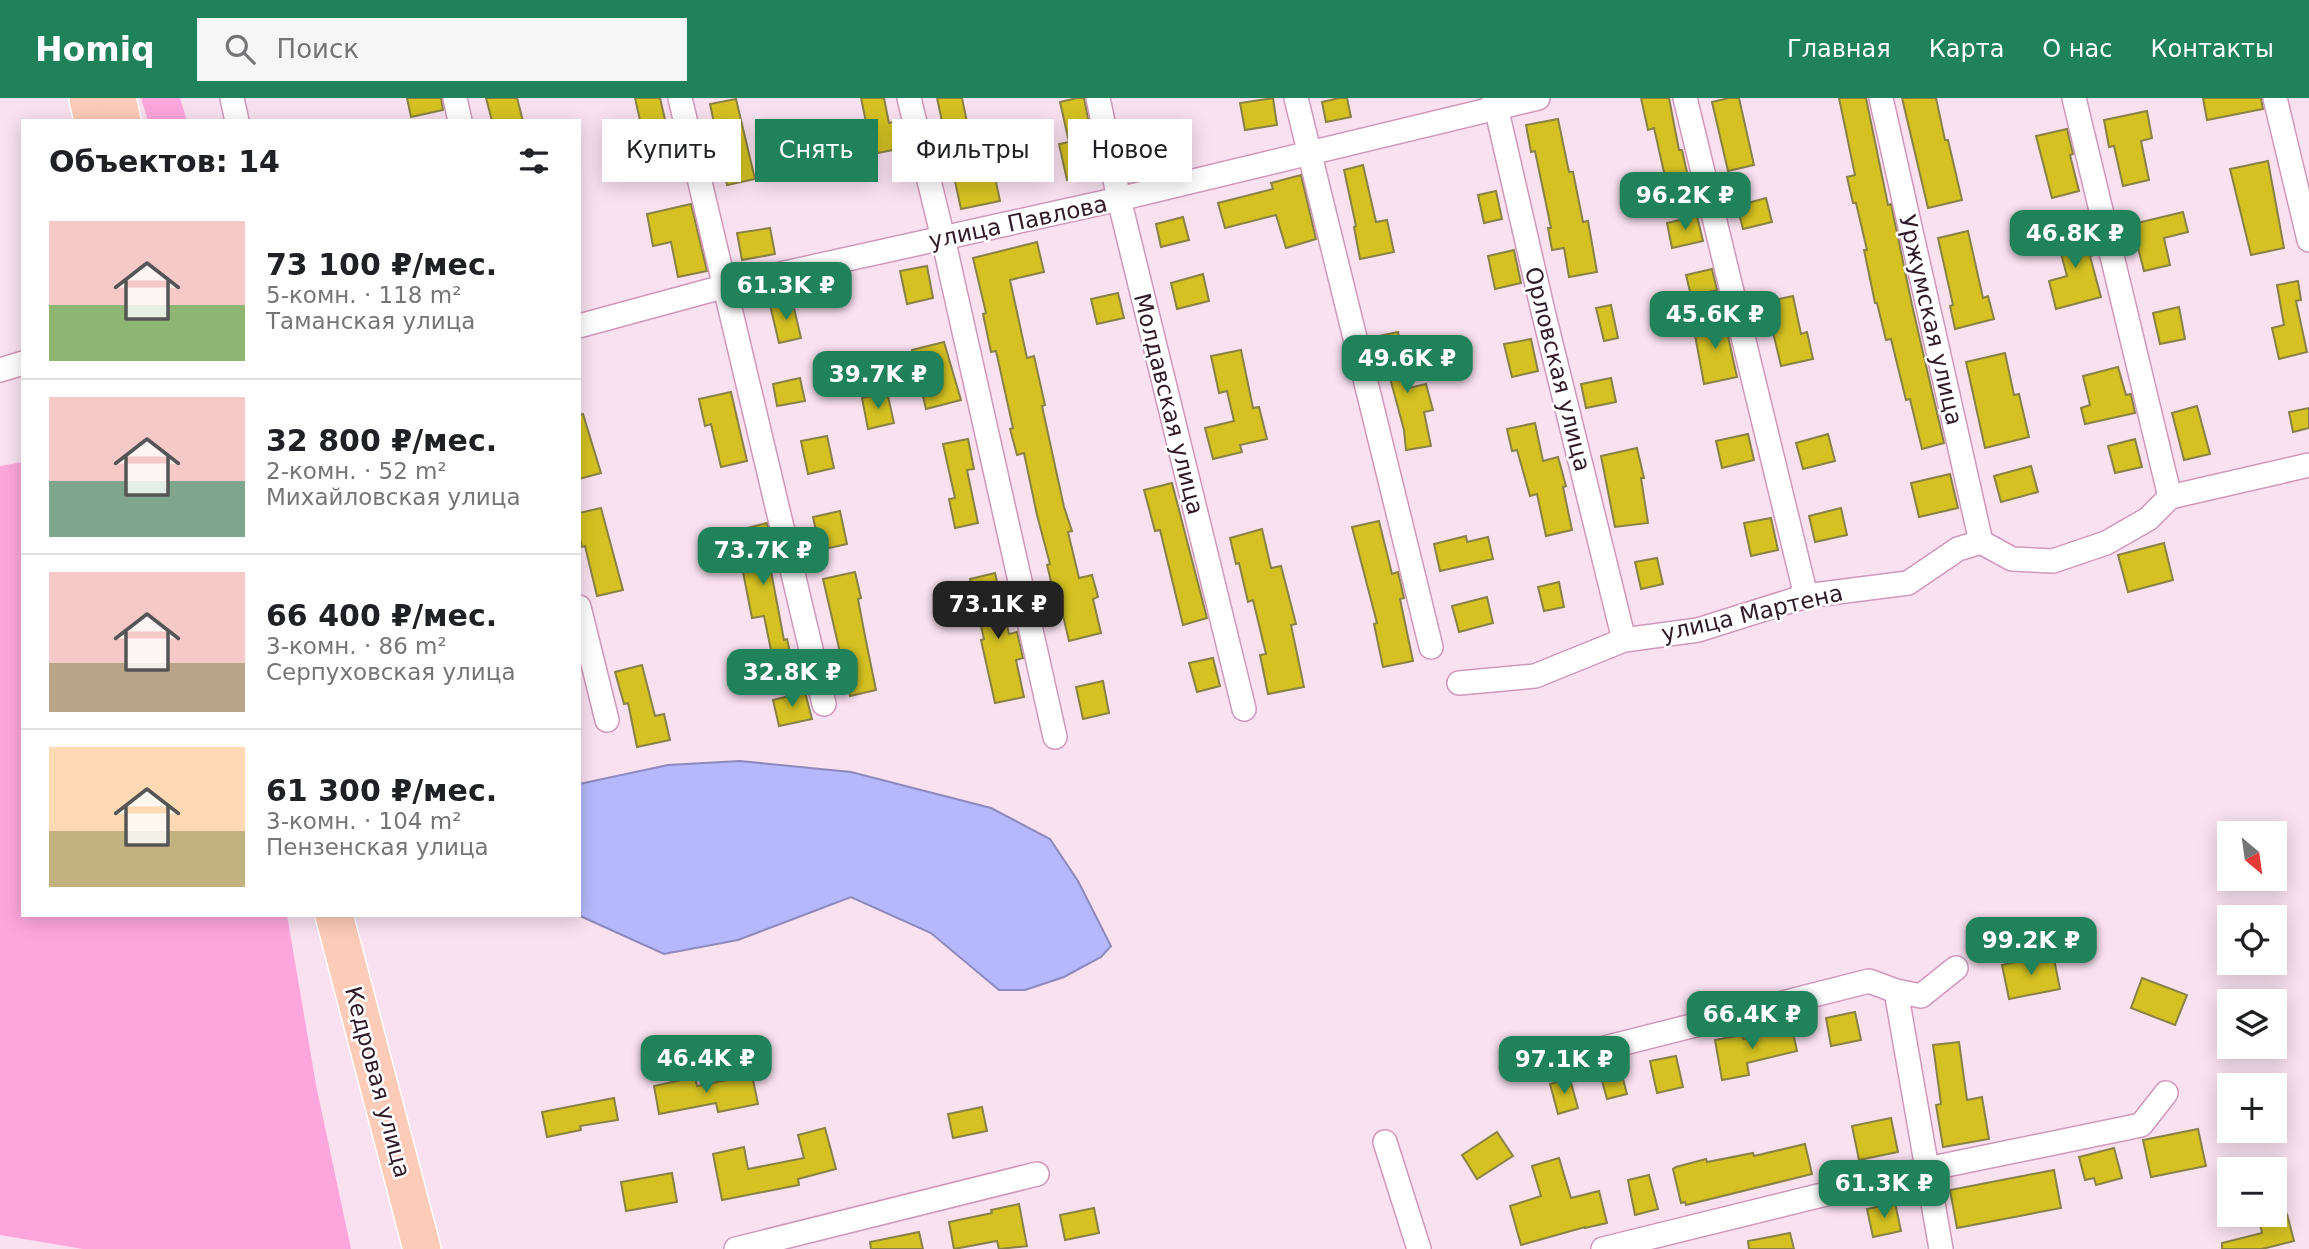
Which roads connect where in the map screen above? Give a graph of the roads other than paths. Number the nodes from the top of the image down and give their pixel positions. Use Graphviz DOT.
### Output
graph roads {
  1 [pos="88,98"];
  2 [pos="117,98"];
  3 [pos="232,98"];
  4 [pos="454,98"];
  5 [pos="680,98"];
  6 [pos="909,98"];
  7 [pos="1098,98"];
  8 [pos="1296,98"];
  9 [pos="1538,98"];
  10 [pos="1685,98"];
  11 [pos="1881,98"];
  12 [pos="2074,98"];
  13 [pos="2275,98"];
  14 [pos="1496,104"];
  15 [pos="93,119"];
  16 [pos="122,119"];
  17 [pos="237,119"];
  18 [pos="459,119"];
  19 [pos="1309,153"];
  20 [pos="1119,200"];
  21 [pos="943,238"];
  22 [pos="2309,240"];
  23 [pos="726,286"];
  24 [pos="581,325"];
  25 [pos="21,364"];
  26 [pos="0,370"];
  27 [pos="2309,465"];
  28 [pos="2170,498"];
  29 [pos="1981,542"];
  30 [pos="1806,596"];
  31 [pos="581,615"];
  32 [pos="1624,640"];
  33 [pos="1431,646"];
  34 [pos="1459,683"];
  35 [pos="824,704"];
  36 [pos="1244,709"];
  37 [pos="607,720"];
  38 [pos="1055,737"];
  39 [pos="314,917"];
  40 [pos="335,917"];
  41 [pos="1956,968"];
  42 [pos="1896,991"];
  43 [pos="1561,1059"];
  44 [pos="2166,1093"];
  45 [pos="1385,1142"];
  46 [pos="1927,1169"];
  47 [pos="1037,1174"];
  48 [pos="745,1248"];
  49 [pos="396,1249"];
  50 [pos="422,1249"];
  51 [pos="1419,1249"];
  52 [pos="1602,1249"];
  53 [pos="1941,1249"];
  1 -- 15 [label="main road"];
  2 -- 16 [label="main road"];
  3 -- 17 [label="street"];
  4 -- 18 [label="street"];
  5 -- 23 [label="street"];
  6 -- 21 [label="street"];
  7 -- 20 [label="street, Молдавская улица"];
  8 -- 19 [label="street"];
  9 -- 14 [label="street, улица Павлова"];
  10 -- 30 [label="street"];
  11 -- 29 [label="street, Уржумская улица"];
  12 -- 28 [label="street"];
  13 -- 22 [label="street"];
  14 -- 19 [label="street, улица Павлова"];
  14 -- 32 [label="street, Орловская улица"];
  19 -- 20 [label="street, улица Павлова"];
  19 -- 33 [label="street"];
  20 -- 21 [label="street, улица Павлова"];
  20 -- 36 [label="street, Молдавская улица"];
  21 -- 23 [label="street, улица Павлова"];
  21 -- 38 [label="street"];
  23 -- 24 [label="street, улица Павлова"];
  23 -- 35 [label="street"];
  25 -- 26 [label="street"];
  27 -- 28 [label="street"];
  28 -- 29 [label="street"];
  29 -- 30 [label="street, улица Мартена"];
  30 -- 32 [label="street, улица Мартена"];
  31 -- 37 [label="street"];
  32 -- 34 [label="street, улица Мартена"];
  39 -- 49 [label="main road, Кедровая улица"];
  40 -- 50 [label="main road, Кедровая улица"];
  41 -- 42 [label="street"];
  42 -- 43 [label="street"];
  42 -- 46 [label="street"];
  44 -- 46 [label="street"];
  45 -- 51 [label="street"];
  46 -- 52 [label="street"];
  46 -- 53 [label="street"];
  47 -- 48 [label="street"];
}
